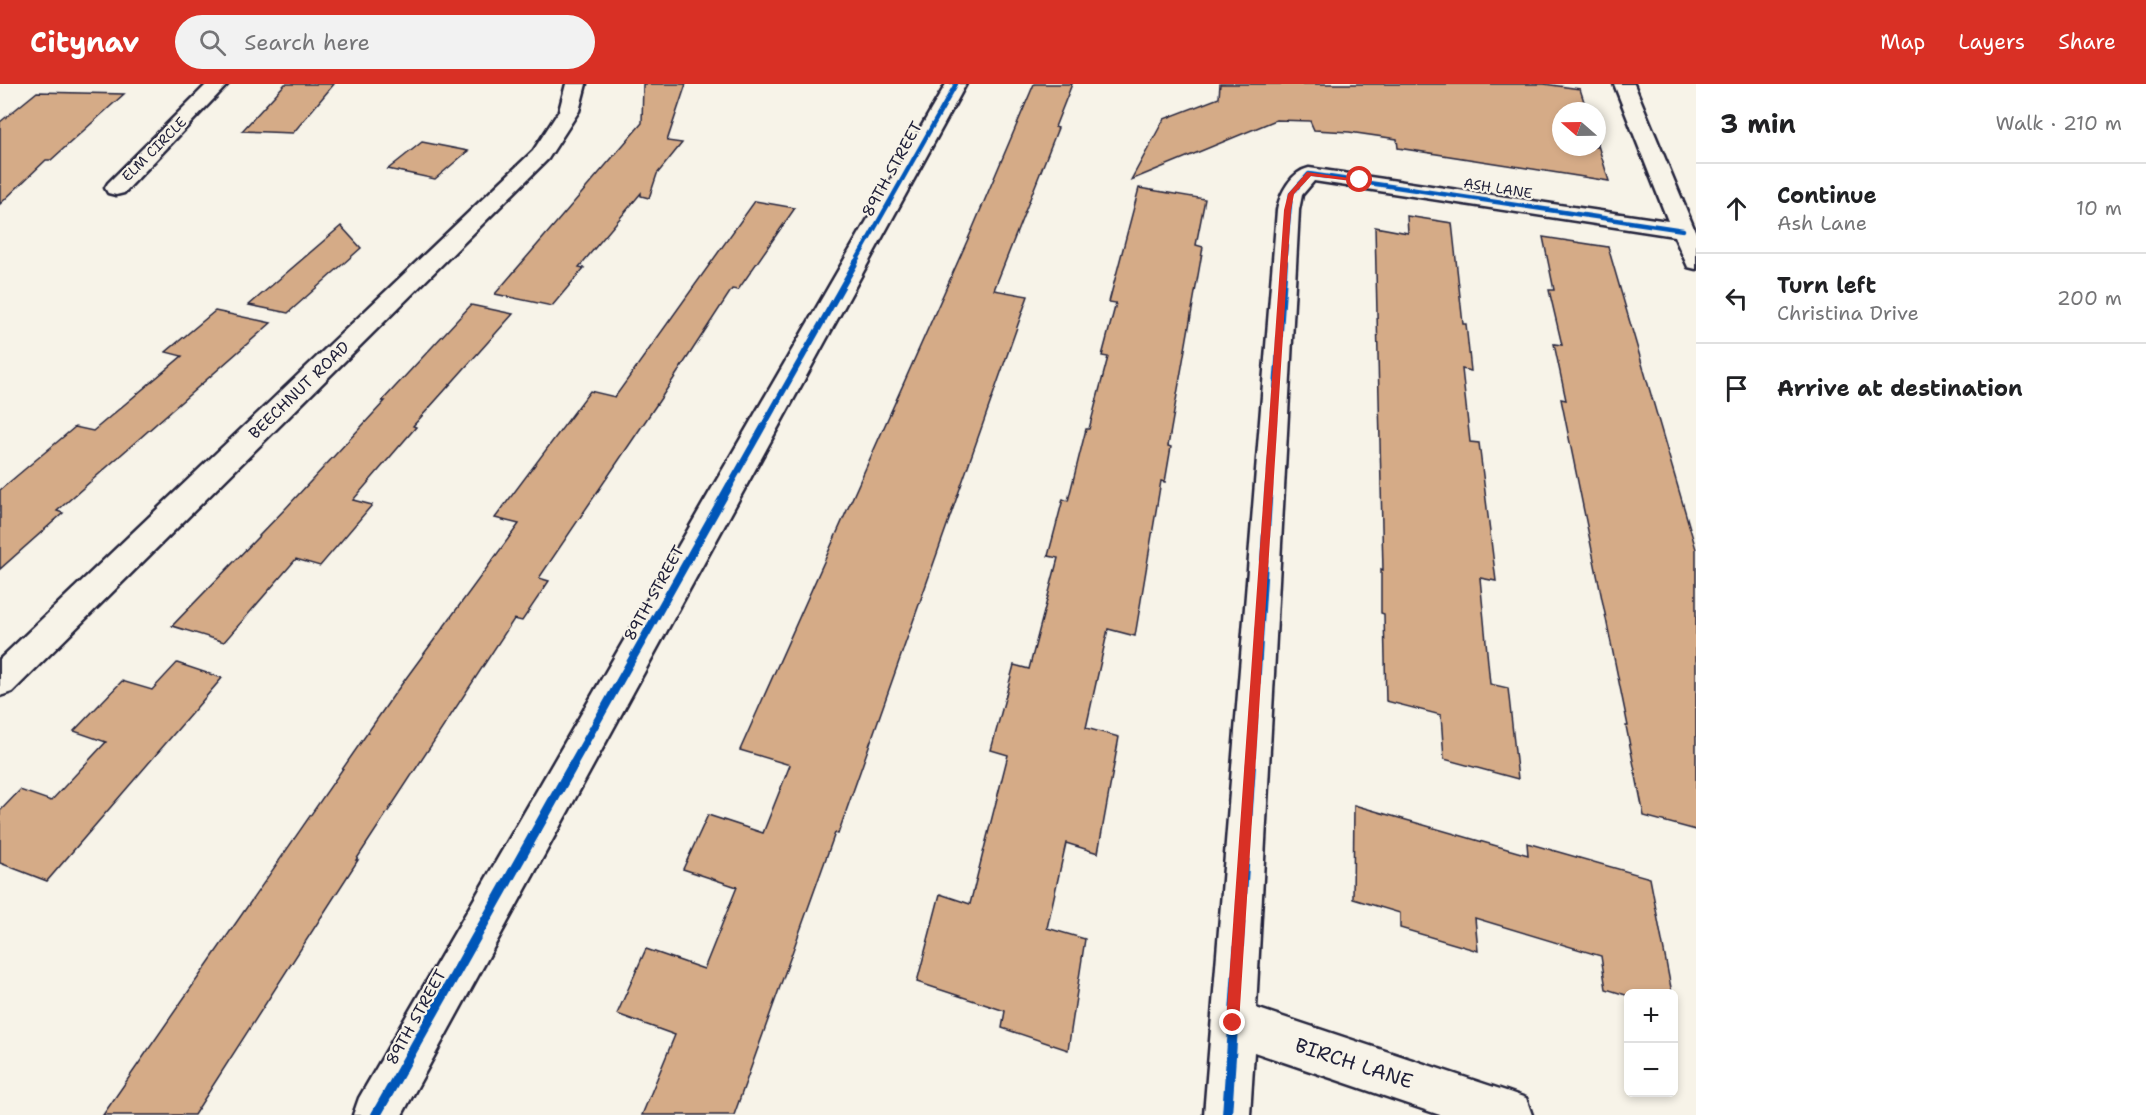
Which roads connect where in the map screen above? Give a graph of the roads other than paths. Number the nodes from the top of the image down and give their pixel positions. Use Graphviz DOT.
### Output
graph roads {
  1 [pos="218,84"];
  2 [pos="576,84"];
  3 [pos="956,84"];
  4 [pos="1624,84"];
  5 [pos="116,188"];
  6 [pos="1683,230"];
  7 [pos="1696,262"];
  8 [pos="0,681"];
  9 [pos="1233,1023"];
  10 [pos="376,1115"];
  11 [pos="1227,1115"];
  12 [pos="1509,1115"];
  1 -- 5 [label="street, ELM CIRCLE"];
  2 -- 8 [label="street, BEECHNUT ROAD"];
  3 -- 10 [label="street, 89TH STREET"];
  4 -- 6 [label="street"];
  6 -- 7 [label="street"];
  6 -- 9 [label="street, ASH LANE"];
  9 -- 11 [label="street"];
  9 -- 12 [label="street, BIRCH LANE"];
}
